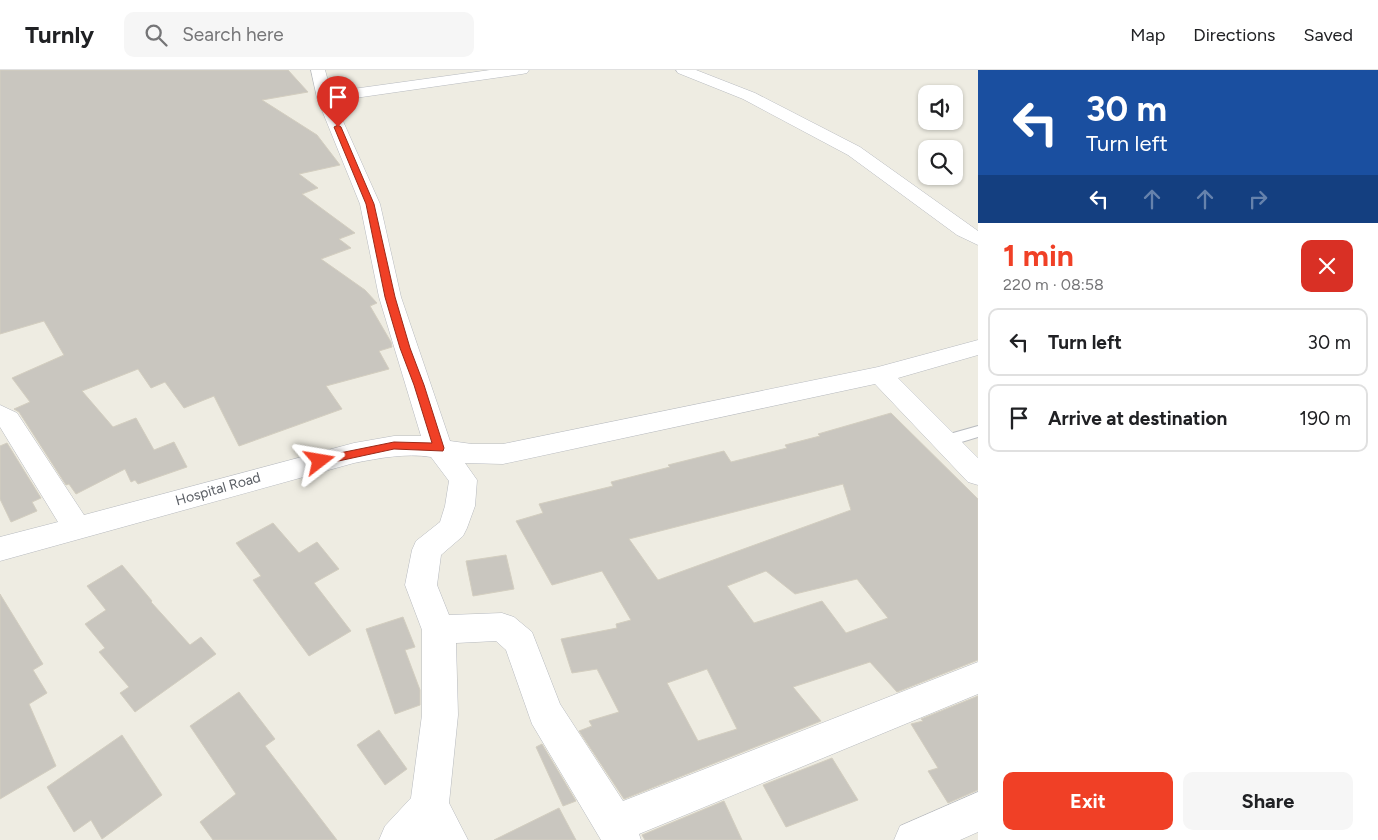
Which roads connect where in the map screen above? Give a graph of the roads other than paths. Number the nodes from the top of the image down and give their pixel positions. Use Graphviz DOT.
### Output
graph roads {
  1 [pos="318,70"];
  2 [pos="522,70"];
  3 [pos="683,70"];
  4 [pos="325,98"];
  5 [pos="978,239"];
  6 [pos="978,347"];
  7 [pos="880,374"];
  8 [pos="0,414"];
  9 [pos="978,431"];
  10 [pos="944,441"];
  11 [pos="439,448"];
  12 [pos="978,476"];
  13 [pos="78,528"];
  14 [pos="0,549"];
  15 [pos="439,630"];
  16 [pos="978,678"];
  17 [pos="429,807"];
  18 [pos="978,812"];
  19 [pos="618,832"];
  20 [pos="399,840"];
  21 [pos="448,840"];
  22 [pos="914,840"];
  1 -- 4 [label="street"];
  2 -- 4 [label="street"];
  3 -- 5 [label="street"];
  4 -- 11 [label="street"];
  6 -- 7 [label="street, Hospital Road"];
  7 -- 10 [label="street"];
  7 -- 11 [label="street, Hospital Road"];
  8 -- 13 [label="street"];
  9 -- 10 [label="lane"];
  10 -- 12 [label="street"];
  11 -- 13 [label="street, Hospital Road"];
  11 -- 15 [label="street"];
  13 -- 14 [label="street, Hospital Road"];
  15 -- 17 [label="street"];
  15 -- 19 [label="street"];
  16 -- 19 [label="street"];
  17 -- 20 [label="street"];
  17 -- 21 [label="street"];
  18 -- 22 [label="street"];
}
